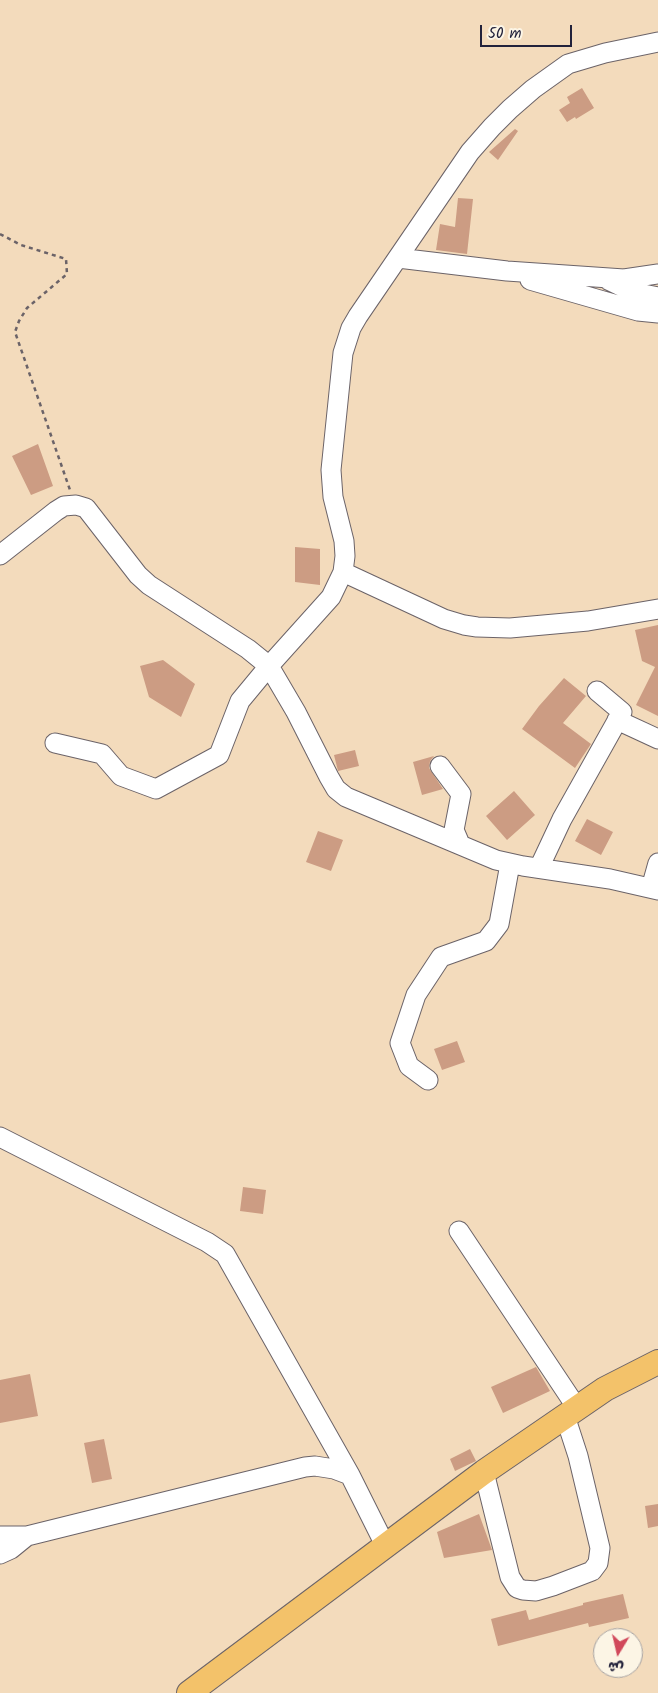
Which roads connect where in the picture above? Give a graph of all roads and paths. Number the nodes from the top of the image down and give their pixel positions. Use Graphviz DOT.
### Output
graph roads {
  1 [pos="658,42"];
  2 [pos="0,234"];
  3 [pos="398,258"];
  4 [pos="490,269"];
  5 [pos="658,274"];
  6 [pos="601,277"];
  7 [pos="658,297"];
  8 [pos="658,313"];
  9 [pos="76,505"];
  10 [pos="0,555"];
  11 [pos="343,572"];
  12 [pos="658,610"];
  13 [pos="269,666"];
  14 [pos="597,691"];
  15 [pos="617,720"];
  16 [pos="658,739"];
  17 [pos="55,743"];
  18 [pos="440,766"];
  19 [pos="460,844"];
  20 [pos="658,863"];
  21 [pos="510,864"];
  22 [pos="539,868"];
  23 [pos="655,889"];
  24 [pos="428,1080"];
  25 [pos="0,1137"];
  26 [pos="459,1231"];
  27 [pos="658,1362"];
  28 [pos="571,1412"];
  29 [pos="484,1472"];
  30 [pos="350,1476"];
  31 [pos="0,1536"];
  32 [pos="27,1536"];
  33 [pos="385,1545"];
  34 [pos="0,1554"];
  35 [pos="214,1683"];
  36 [pos="189,1693"];
  1 -- 3 [label="street"];
  2 -- 9 [label="path"];
  3 -- 4 [label="street"];
  3 -- 11 [label="street"];
  4 -- 6 [label="street"];
  4 -- 8 [label="street"];
  5 -- 6 [label="street"];
  6 -- 7 [label="street"];
  9 -- 10 [label="street"];
  9 -- 13 [label="street"];
  11 -- 12 [label="street"];
  11 -- 13 [label="street"];
  13 -- 17 [label="street"];
  13 -- 19 [label="street"];
  14 -- 15 [label="street"];
  15 -- 16 [label="street"];
  15 -- 22 [label="street"];
  18 -- 19 [label="street"];
  19 -- 21 [label="street"];
  20 -- 23 [label="street"];
  21 -- 22 [label="street"];
  21 -- 24 [label="street"];
  22 -- 23 [label="street"];
  25 -- 30 [label="street"];
  26 -- 28 [label="street"];
  27 -- 28 [label="main road"];
  28 -- 29 [label="main road"];
  28 -- 29 [label="street"];
  29 -- 33 [label="main road"];
  30 -- 32 [label="street"];
  30 -- 33 [label="street"];
  31 -- 32 [label="street"];
  32 -- 34 [label="street"];
  33 -- 35 [label="main road"];
  35 -- 36 [label="main road"];
}
